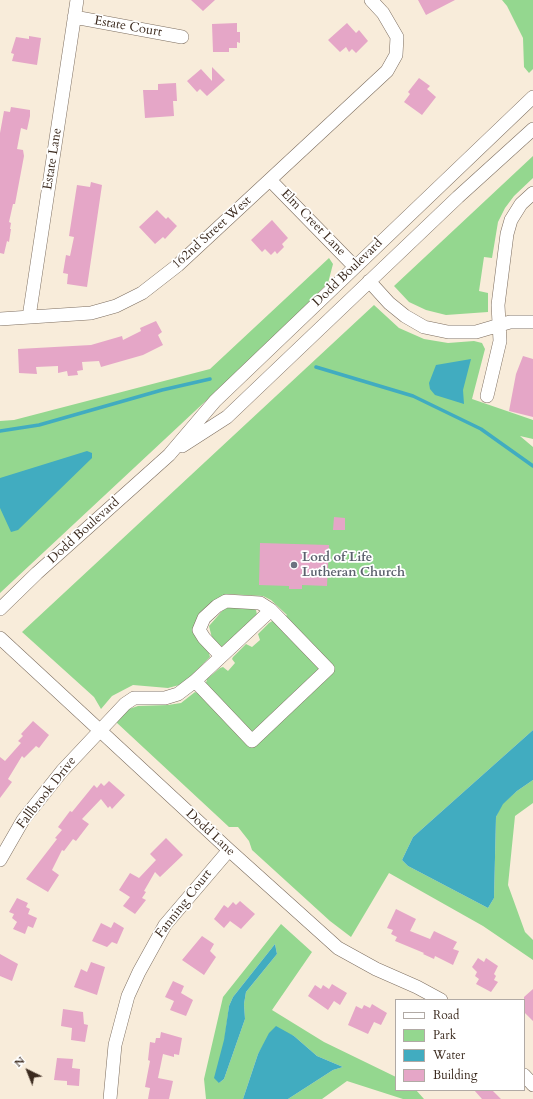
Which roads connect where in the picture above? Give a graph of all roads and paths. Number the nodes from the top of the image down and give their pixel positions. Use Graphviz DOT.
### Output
graph roads {
  1 [pos="77,0"];
  2 [pos="371,0"];
  3 [pos="74,17"];
  4 [pos="182,37"];
  5 [pos="533,97"];
  6 [pos="533,128"];
  7 [pos="270,180"];
  8 [pos="533,193"];
  9 [pos="355,267"];
  10 [pos="369,281"];
  11 [pos="29,317"];
  12 [pos="0,320"];
  13 [pos="533,322"];
  14 [pos="498,325"];
  15 [pos="488,396"];
  16 [pos="169,455"];
  17 [pos="0,609"];
  18 [pos="271,610"];
  19 [pos="0,638"];
  20 [pos="222,656"];
  21 [pos="195,681"];
  22 [pos="99,730"];
  23 [pos="228,850"];
  24 [pos="0,860"];
  25 [pos="439,999"];
  26 [pos="525,1076"];
  27 [pos="533,1085"];
  28 [pos="110,1099"];
  1 -- 3 [label="street, Estate Lane"];
  2 -- 7 [label="street, 162nd Street West"];
  3 -- 4 [label="street, Estate Court"];
  3 -- 11 [label="street, Estate Lane"];
  5 -- 9 [label="street, Dodd Boulevard"];
  6 -- 10 [label="street, Dodd Boulevard"];
  7 -- 9 [label="street, Elm Creet Lane"];
  7 -- 11 [label="street, 162nd Street West"];
  8 -- 14 [label="street"];
  9 -- 16 [label="street, Dodd Boulevard"];
  10 -- 14 [label="street"];
  10 -- 16 [label="street, Dodd Boulevard"];
  11 -- 12 [label="street, 162nd Street West"];
  13 -- 14 [label="street"];
  14 -- 15 [label="street"];
  16 -- 17 [label="street, Dodd Boulevard"];
  18 -- 20 [label="street, Fallbrook Drive"];
  18 -- 20 [label="street"];
  18 -- 21 [label="street"];
  19 -- 22 [label="street, Dodd Lane"];
  20 -- 21 [label="street, Fallbrook Drive"];
  21 -- 22 [label="street, Fallbrook Drive"];
  22 -- 23 [label="street, Dodd Lane"];
  22 -- 24 [label="street, Fallbrook Drive"];
  23 -- 25 [label="street, Dodd Lane"];
  23 -- 28 [label="street, Fanning Court"];
  26 -- 27 [label="street"];
}
